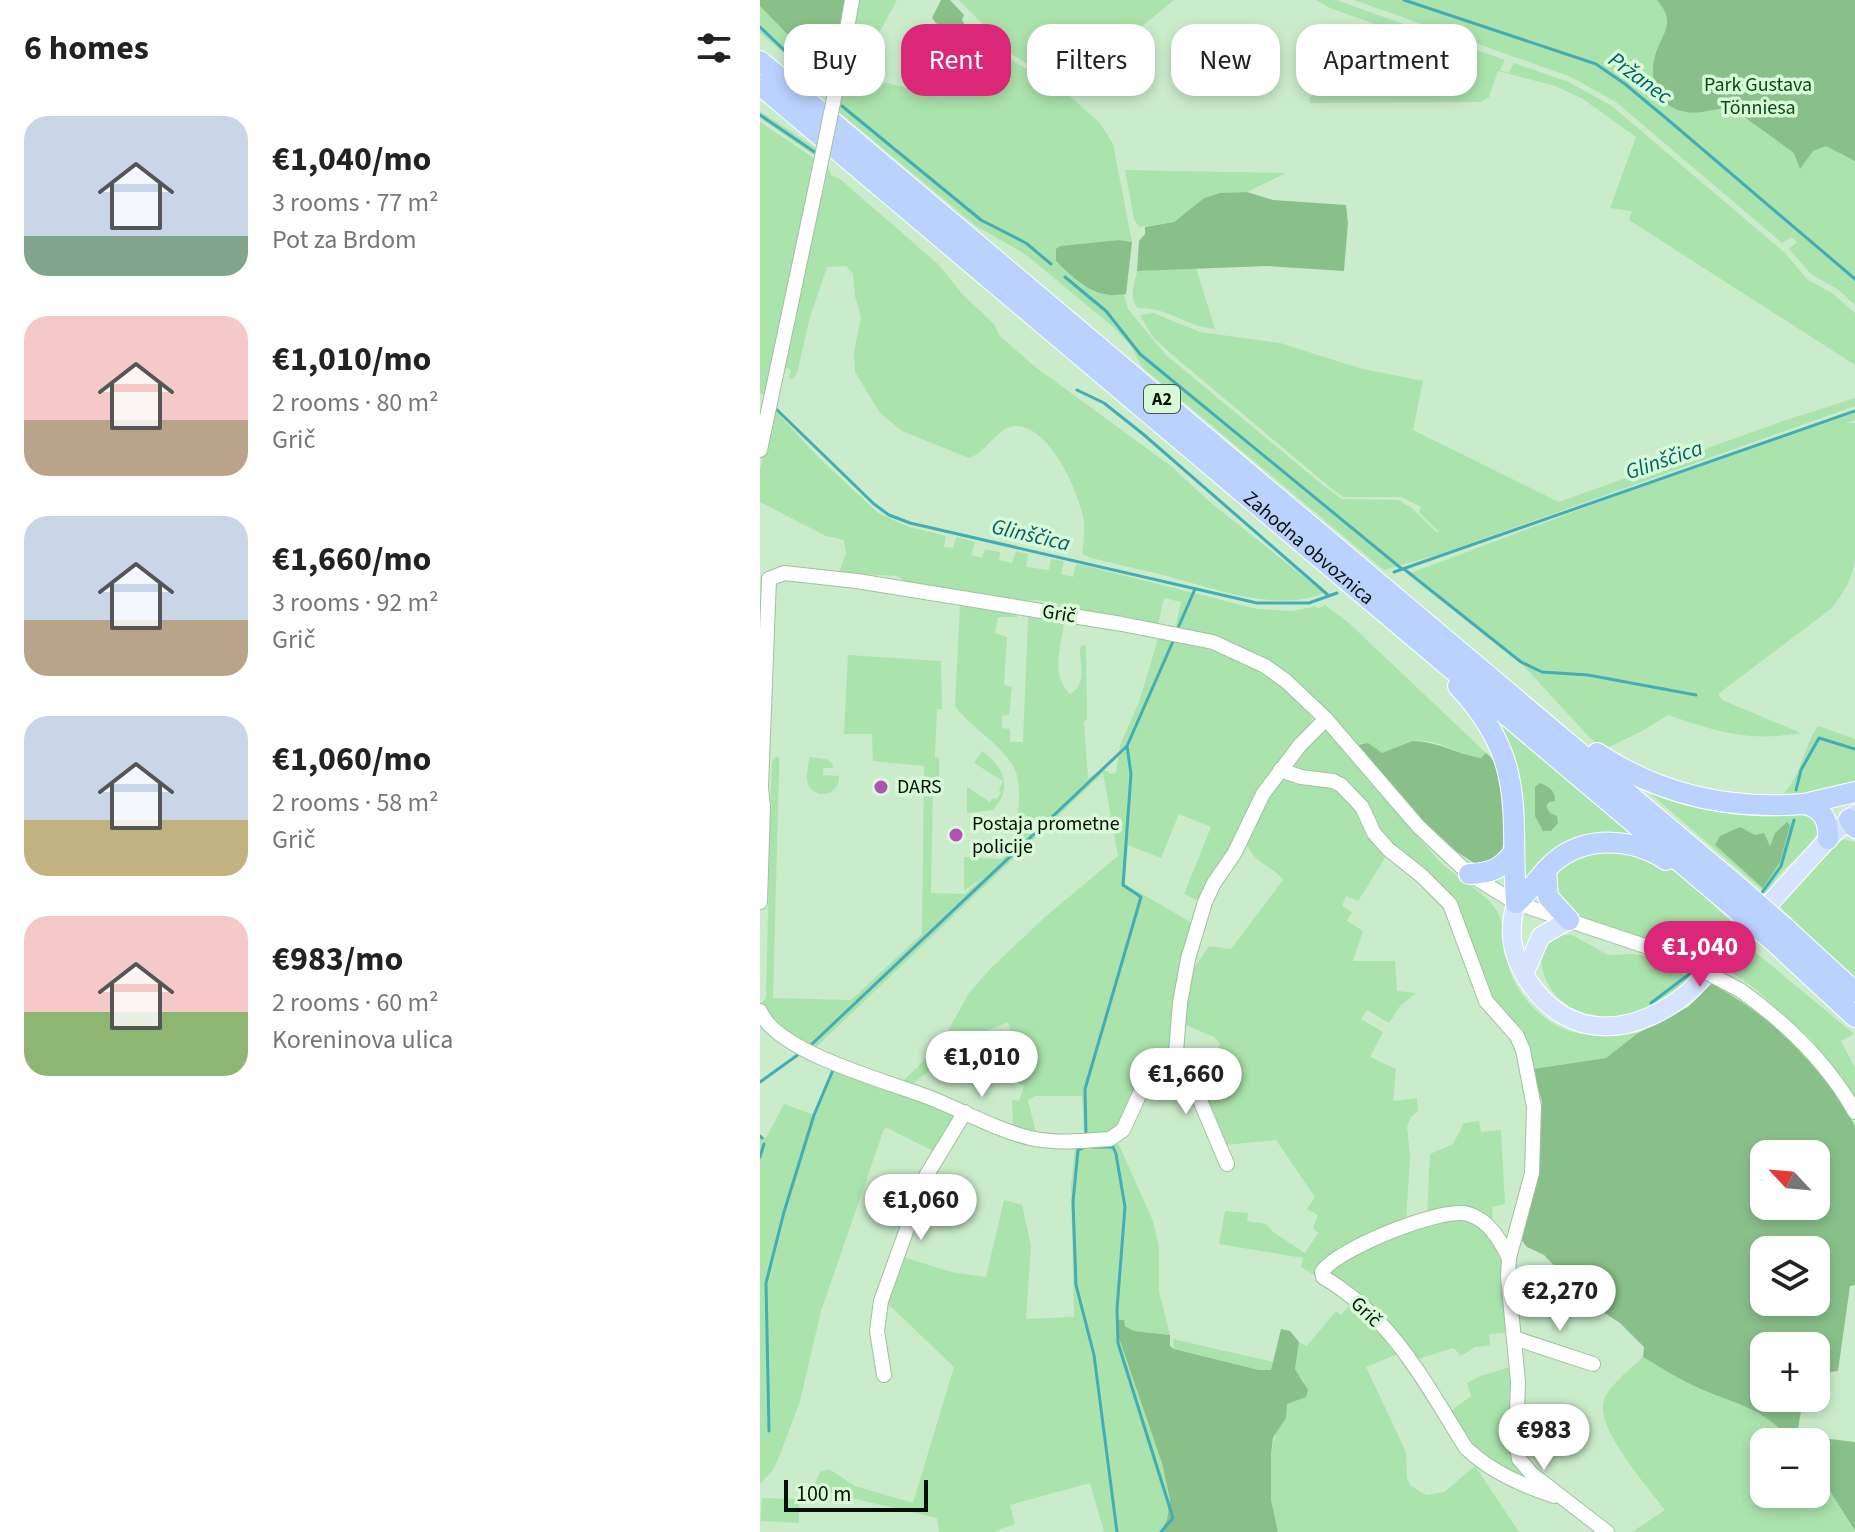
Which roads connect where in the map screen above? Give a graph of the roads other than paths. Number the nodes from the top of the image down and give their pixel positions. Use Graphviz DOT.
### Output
graph roads {
  1 [pos="852,0"];
  2 [pos="760,61"];
  3 [pos="760,85"];
  4 [pos="760,450"];
  5 [pos="764,576"];
  6 [pos="1420,641"];
  7 [pos="1524,705"];
  8 [pos="1326,719"];
  9 [pos="1280,770"];
  10 [pos="1855,792"];
  11 [pos="1804,804"];
  12 [pos="1853,820"];
  13 [pos="1828,839"];
  14 [pos="1514,852"];
  15 [pos="1546,870"];
  16 [pos="1693,872"];
  17 [pos="1469,874"];
  18 [pos="1736,897"];
  19 [pos="760,902"];
  20 [pos="1516,903"];
  21 [pos="1569,920"];
  22 [pos="1778,934"];
  23 [pos="1526,976"];
  24 [pos="1855,992"];
  25 [pos="760,1011"];
  26 [pos="1855,1017"];
  27 [pos="1176,1052"];
  28 [pos="965,1112"];
  29 [pos="1855,1112"];
  30 [pos="1227,1164"];
  31 [pos="1509,1258"];
  32 [pos="1514,1338"];
  33 [pos="1593,1364"];
  34 [pos="884,1375"];
  35 [pos="1566,1500"];
  36 [pos="1607,1532"];
  1 -- 4 [label="street, bridge"];
  2 -- 7 [label="highway, Zahodna obvoznica / A2"];
  3 -- 6 [label="highway, Zahodna obvoznica / A2"];
  5 -- 8 [label="street, Grič"];
  5 -- 19 [label="street, Grič"];
  6 -- 14 [label="highway"];
  6 -- 16 [label="highway, Zahodna obvoznica / A2"];
  7 -- 11 [label="highway"];
  7 -- 18 [label="highway, Zahodna obvoznica / A2"];
  8 -- 9 [label="street"];
  8 -- 17 [label="street, Grič"];
  9 -- 27 [label="street"];
  9 -- 31 [label="street"];
  10 -- 11 [label="highway"];
  11 -- 13 [label="highway"];
  12 -- 13 [label="main road"];
  13 -- 23 [label="main road"];
  14 -- 17 [label="highway"];
  14 -- 20 [label="highway"];
  15 -- 16 [label="highway"];
  15 -- 20 [label="highway"];
  15 -- 21 [label="highway"];
  16 -- 18 [label="highway, Zahodna obvoznica / A2"];
  17 -- 20 [label="street, Grič"];
  18 -- 22 [label="highway, Zahodna obvoznica / A2, bridge"];
  20 -- 21 [label="street, Grič"];
  20 -- 23 [label="main road"];
  21 -- 23 [label="main road"];
  21 -- 29 [label="street, Grič, bridge"];
  22 -- 24 [label="highway, Zahodna obvoznica / A2"];
  22 -- 26 [label="highway, Zahodna obvoznica / A2"];
  25 -- 28 [label="street"];
  27 -- 28 [label="street"];
  27 -- 30 [label="street"];
  28 -- 34 [label="street"];
  31 -- 32 [label="street"];
  31 -- 35 [label="street, Grič"];
  32 -- 33 [label="street"];
  32 -- 35 [label="street"];
  35 -- 36 [label="street"];
}
